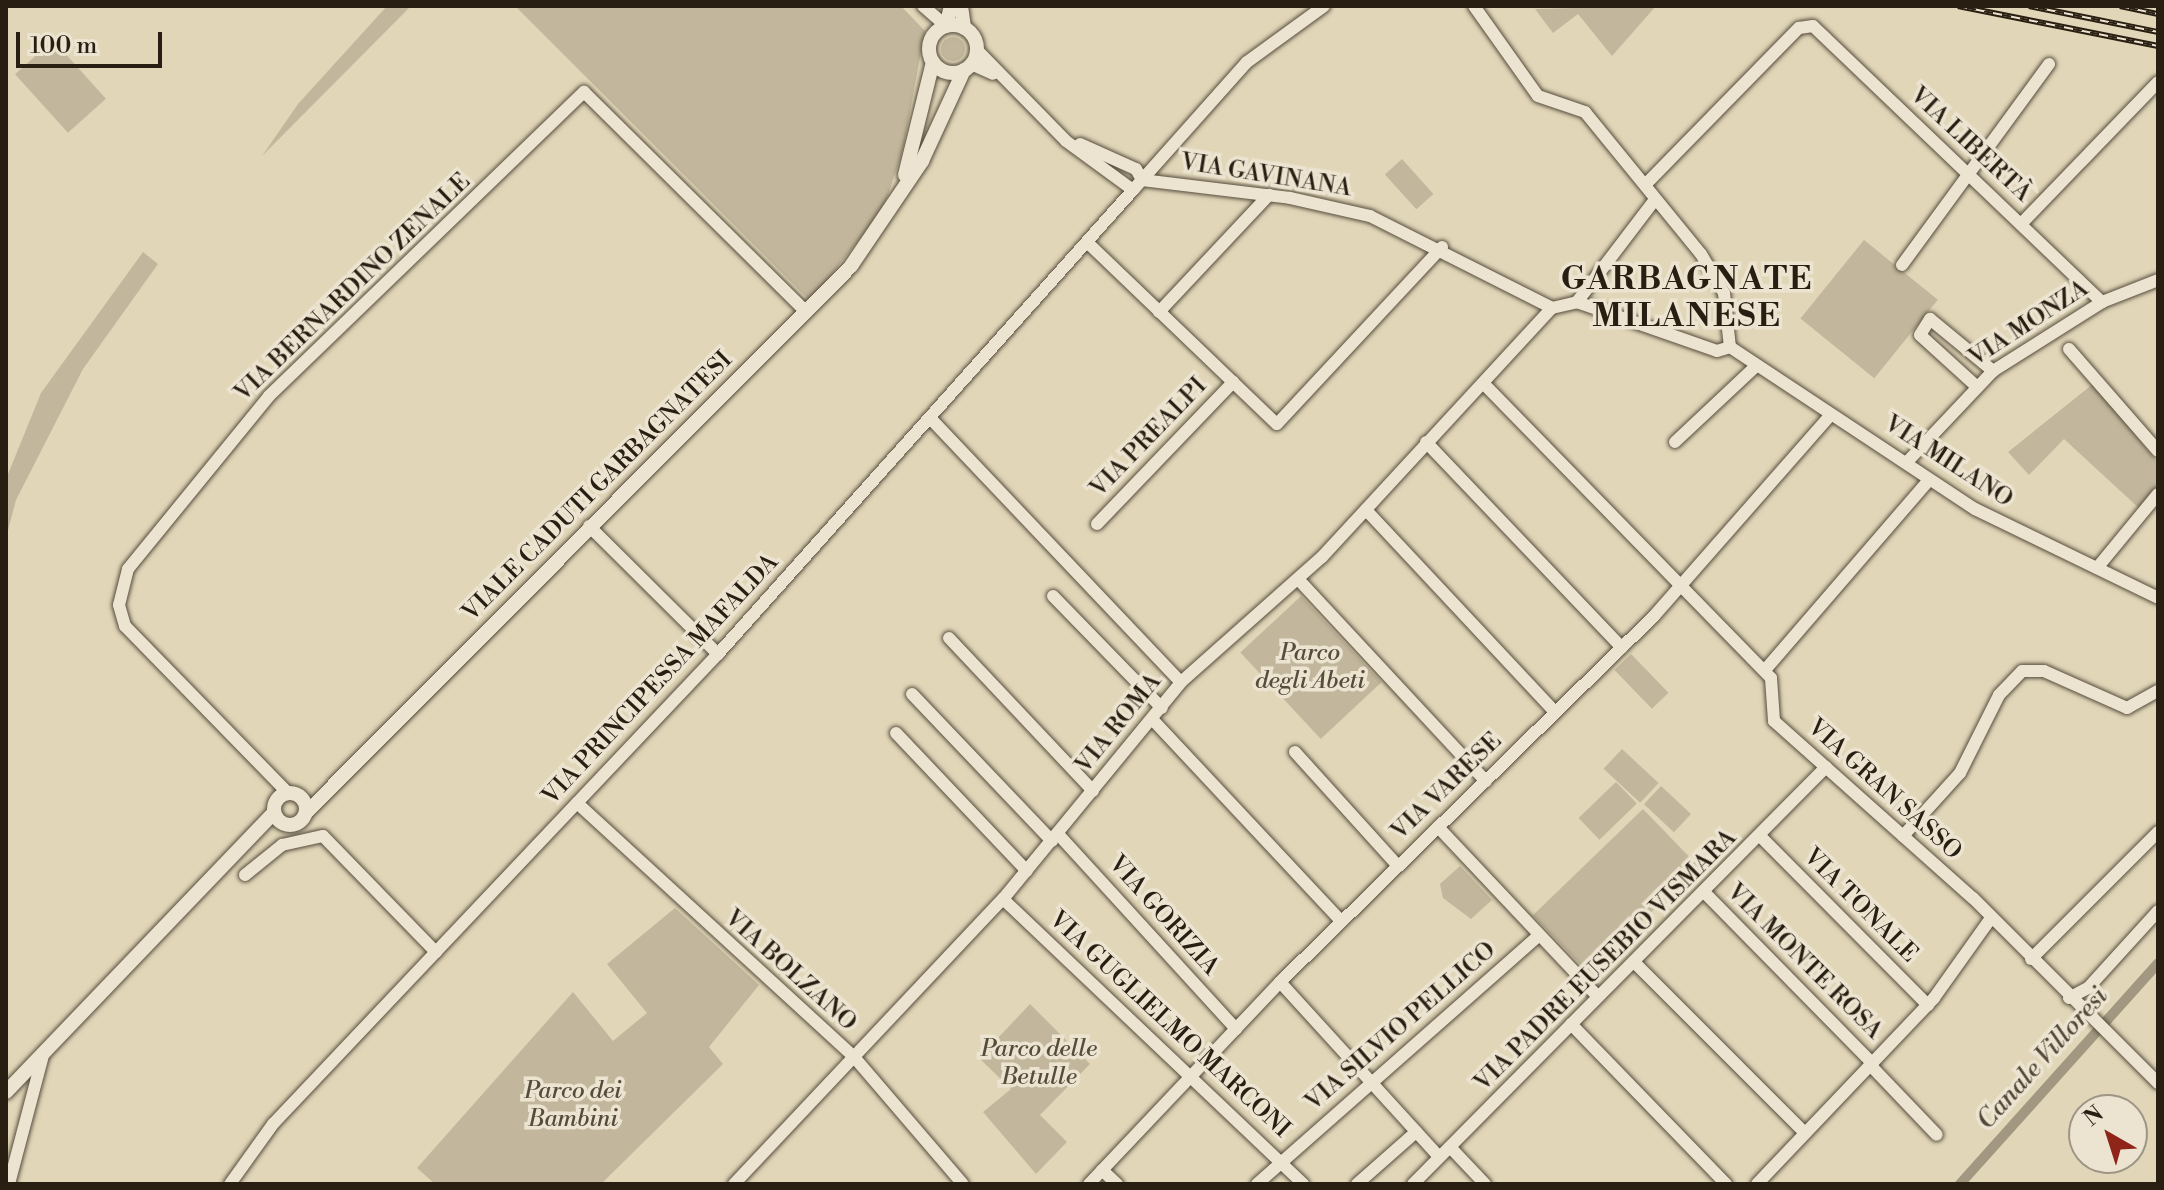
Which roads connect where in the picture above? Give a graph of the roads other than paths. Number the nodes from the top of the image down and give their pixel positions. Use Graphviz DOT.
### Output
graph roads {
  1 [pos="951,6"];
  2 [pos="961,6"];
  3 [pos="1324,6"];
  4 [pos="1474,6"];
  5 [pos="924,7"];
  6 [pos="964,28"];
  7 [pos="941,29"];
  8 [pos="976,49"];
  9 [pos="933,62"];
  10 [pos="2049,64"];
  11 [pos="968,67"];
  12 [pos="1003,79"];
  13 [pos="2158,82"];
  14 [pos="1968,174"];
  15 [pos="1131,180"];
  16 [pos="1645,185"];
  17 [pos="1269,195"];
  18 [pos="1654,201"];
  19 [pos="884,219"];
  20 [pos="2021,224"];
  21 [pos="1089,244"];
  22 [pos="1442,247"];
  23 [pos="1902,265"];
  24 [pos="2158,280"];
  25 [pos="1577,302"];
  26 [pos="2102,302"];
  27 [pos="1552,308"];
  28 [pos="806,312"];
  29 [pos="1159,312"];
  30 [pos="1730,347"];
  31 [pos="2069,349"];
  32 [pos="1756,366"];
  33 [pos="1993,371"];
  34 [pos="1233,382"];
  35 [pos="1484,384"];
  36 [pos="1975,385"];
  37 [pos="1830,416"];
  38 [pos="932,420"];
  39 [pos="1426,442"];
  40 [pos="1675,442"];
  41 [pos="2158,451"];
  42 [pos="1907,462"];
  43 [pos="1929,480"];
  44 [pos="2158,494"];
  45 [pos="1367,511"];
  46 [pos="1097,524"];
  47 [pos="589,526"];
  48 [pos="2097,568"];
  49 [pos="1298,579"];
  50 [pos="1679,590"];
  51 [pos="2156,594"];
  52 [pos="1053,596"];
  53 [pos="949,638"];
  54 [pos="1622,648"];
  55 [pos="1775,650"];
  56 [pos="718,654"];
  57 [pos="1754,659"];
  58 [pos="1765,670"];
  59 [pos="1181,682"];
  60 [pos="2158,691"];
  61 [pos="912,694"];
  62 [pos="1162,708"];
  63 [pos="1555,712"];
  64 [pos="1152,719"];
  65 [pos="896,733"];
  66 [pos="1295,752"];
  67 [pos="1826,767"];
  68 [pos="334,780"];
  69 [pos="1486,781"];
  70 [pos="1093,791"];
  71 [pos="284,800"];
  72 [pos="577,803"];
  73 [pos="306,813"];
  74 [pos="290,825"];
  75 [pos="1438,827"];
  76 [pos="2158,832"];
  77 [pos="1903,836"];
  78 [pos="1055,837"];
  79 [pos="1761,837"];
  80 [pos="250,845"];
  81 [pos="1398,866"];
  82 [pos="1027,871"];
  83 [pos="245,875"];
  84 [pos="1704,892"];
  85 [pos="1003,899"];
  86 [pos="2158,911"];
  87 [pos="1991,918"];
  88 [pos="1341,921"];
  89 [pos="1539,935"];
  90 [pos="436,952"];
  91 [pos="2031,959"];
  92 [pos="1634,962"];
  93 [pos="1280,982"];
  94 [pos="1597,996"];
  95 [pos="2069,998"];
  96 [pos="1928,1005"];
  97 [pos="1571,1024"];
  98 [pos="1236,1029"];
  99 [pos="43,1055"];
  100 [pos="854,1057"];
  101 [pos="1872,1065"];
  102 [pos="1189,1076"];
  103 [pos="1372,1082"];
  104 [pos="2158,1083"];
  105 [pos="6,1092"];
  106 [pos="1416,1132"];
  107 [pos="1805,1133"];
  108 [pos="1937,1135"];
  109 [pos="1450,1147"];
  110 [pos="1439,1157"];
  111 [pos="1283,1161"];
  112 [pos="1102,1170"];
  113 [pos="9,1184"];
  114 [pos="230,1184"];
  115 [pos="734,1184"];
  116 [pos="963,1184"];
  117 [pos="1089,1184"];
  118 [pos="1117,1184"];
  119 [pos="1257,1184"];
  120 [pos="1303,1184"];
  121 [pos="1357,1184"];
  122 [pos="1413,1184"];
  123 [pos="1485,1184"];
  124 [pos="1726,1184"];
  125 [pos="1757,1184"];
  1 -- 7 [label="street"];
  2 -- 6 [label="street"];
  3 -- 15 [label="street, VIA PRINCIPESSA MAFALDA"];
  4 -- 16 [label="street"];
  5 -- 7 [label="street"];
  6 -- 7 [label="street"];
  6 -- 8 [label="street"];
  7 -- 9 [label="street"];
  8 -- 11 [label="street"];
  8 -- 12 [label="street"];
  9 -- 11 [label="street"];
  9 -- 19 [label="street, VIALE CADUTI GARBAGNATESI"];
  10 -- 14 [label="street"];
  11 -- 12 [label="street"];
  11 -- 19 [label="street, VIALE CADUTI GARBAGNATESI"];
  12 -- 15 [label="street"];
  13 -- 20 [label="street"];
  14 -- 16 [label="street, VIA LIBERTÀ"];
  14 -- 20 [label="street, VIA LIBERTÀ"];
  14 -- 23 [label="street"];
  15 -- 17 [label="street, VIA GAVINANA"];
  15 -- 21 [label="street, VIA PRINCIPESSA MAFALDA"];
  16 -- 18 [label="street"];
  17 -- 22 [label="street, VIA GAVINANA"];
  17 -- 29 [label="street"];
  18 -- 25 [label="street"];
  18 -- 30 [label="street"];
  19 -- 28 [label="street, VIALE CADUTI GARBAGNATESI"];
  20 -- 26 [label="street, VIA LIBERTÀ"];
  21 -- 29 [label="street"];
  21 -- 38 [label="street, VIA PRINCIPESSA MAFALDA"];
  22 -- 27 [label="street, VIA GAVINANA"];
  22 -- 34 [label="street"];
  24 -- 26 [label="street, VIA MONZA"];
  25 -- 27 [label="street"];
  25 -- 30 [label="street"];
  26 -- 33 [label="street, VIA MONZA"];
  27 -- 35 [label="street, VIA ROMA"];
  28 -- 47 [label="street, VIALE CADUTI GARBAGNATESI"];
  28 -- 71 [label="street, VIA BERNARDINO ZENALE"];
  29 -- 34 [label="street"];
  30 -- 32 [label="street, VIA MILANO"];
  31 -- 41 [label="street"];
  32 -- 37 [label="street, VIA MILANO"];
  32 -- 40 [label="street"];
  33 -- 36 [label="street, VIA MONZA"];
  33 -- 36 [label="street"];
  34 -- 46 [label="street, VIA PREALPI"];
  35 -- 39 [label="street, VIA ROMA"];
  35 -- 50 [label="street"];
  36 -- 42 [label="street, VIA MONZA"];
  37 -- 42 [label="street, VIA MILANO"];
  37 -- 50 [label="street, VIA VARESE"];
  38 -- 56 [label="street, VIA PRINCIPESSA MAFALDA"];
  38 -- 59 [label="street"];
  39 -- 45 [label="street, VIA ROMA"];
  39 -- 54 [label="street"];
  42 -- 43 [label="street, VIA MILANO"];
  43 -- 48 [label="street, VIA MILANO"];
  43 -- 55 [label="street"];
  44 -- 48 [label="street"];
  45 -- 49 [label="street, VIA ROMA"];
  45 -- 63 [label="street"];
  47 -- 56 [label="street"];
  47 -- 68 [label="street, VIALE CADUTI GARBAGNATESI"];
  48 -- 51 [label="street, VIA MILANO"];
  49 -- 59 [label="street, VIA ROMA"];
  49 -- 69 [label="street"];
  50 -- 54 [label="street, VIA VARESE"];
  50 -- 57 [label="street"];
  52 -- 62 [label="street"];
  53 -- 70 [label="street"];
  54 -- 63 [label="street, VIA VARESE"];
  55 -- 57 [label="street"];
  55 -- 58 [label="street"];
  56 -- 72 [label="street, VIA PRINCIPESSA MAFALDA"];
  57 -- 58 [label="street"];
  58 -- 67 [label="street, VIA GRAN SASSO"];
  59 -- 62 [label="street, VIA ROMA"];
  60 -- 77 [label="street"];
  61 -- 78 [label="street, VIA GORIZIA"];
  62 -- 64 [label="street, VIA ROMA"];
  63 -- 69 [label="street, VIA VARESE"];
  64 -- 70 [label="street, VIA ROMA"];
  64 -- 88 [label="street"];
  65 -- 82 [label="street"];
  66 -- 81 [label="street"];
  67 -- 77 [label="street, VIA GRAN SASSO"];
  67 -- 79 [label="street, VIA PADRE EUSEBIO VISMARA"];
  68 -- 71 [label="street, VIALE CADUTI GARBAGNATESI"];
  68 -- 73 [label="street, VIALE CADUTI GARBAGNATESI"];
  69 -- 75 [label="street, VIA VARESE"];
  70 -- 78 [label="street, VIA ROMA"];
  71 -- 73 [label="street"];
  71 -- 74 [label="street"];
  71 -- 80 [label="street"];
  72 -- 90 [label="street, VIA PRINCIPESSA MAFALDA"];
  72 -- 100 [label="street, VIA BOLZANO"];
  73 -- 74 [label="street, VIALE CADUTI GARBAGNATESI"];
  74 -- 80 [label="street"];
  75 -- 81 [label="street, VIA VARESE"];
  75 -- 89 [label="street"];
  76 -- 91 [label="street"];
  77 -- 87 [label="street, VIA GRAN SASSO"];
  78 -- 82 [label="street, VIA ROMA"];
  78 -- 98 [label="street, VIA GORIZIA"];
  79 -- 84 [label="street, VIA PADRE EUSEBIO VISMARA"];
  79 -- 96 [label="street, VIA TONALE"];
  80 -- 99 [label="street"];
  81 -- 88 [label="street, VIA VARESE"];
  82 -- 85 [label="street, VIA ROMA"];
  83 -- 90 [label="street"];
  84 -- 92 [label="street, VIA PADRE EUSEBIO VISMARA"];
  84 -- 101 [label="street, VIA MONTE ROSA"];
  85 -- 100 [label="street, VIA ROMA"];
  85 -- 102 [label="street, VIA GUGLIELMO MARCONI"];
  86 -- 95 [label="street"];
  87 -- 91 [label="street, VIA GRAN SASSO"];
  87 -- 96 [label="street"];
  88 -- 93 [label="street, VIA VARESE"];
  89 -- 94 [label="street"];
  89 -- 103 [label="street, VIA SILVIO PELLICO"];
  90 -- 114 [label="street, VIA PRINCIPESSA MAFALDA"];
  91 -- 95 [label="street, VIA GRAN SASSO"];
  92 -- 94 [label="street, VIA PADRE EUSEBIO VISMARA"];
  92 -- 107 [label="street"];
  93 -- 98 [label="street, VIA VARESE"];
  93 -- 103 [label="street"];
  94 -- 97 [label="street, VIA PADRE EUSEBIO VISMARA"];
  95 -- 104 [label="street, VIA GRAN SASSO"];
  96 -- 101 [label="street"];
  97 -- 109 [label="street, VIA PADRE EUSEBIO VISMARA"];
  97 -- 124 [label="street"];
  98 -- 102 [label="street, VIA VARESE"];
  99 -- 105 [label="street"];
  99 -- 113 [label="street"];
  100 -- 115 [label="street, VIA ROMA"];
  100 -- 116 [label="street, VIA BOLZANO"];
  101 -- 107 [label="street"];
  101 -- 108 [label="street, VIA MONTE ROSA"];
  102 -- 111 [label="street, VIA GUGLIELMO MARCONI"];
  102 -- 112 [label="street, VIA VARESE"];
  103 -- 106 [label="street"];
  103 -- 111 [label="street, VIA SILVIO PELLICO"];
  106 -- 110 [label="street"];
  106 -- 121 [label="street"];
  107 -- 125 [label="street"];
  109 -- 110 [label="street, VIA PADRE EUSEBIO VISMARA"];
  109 -- 123 [label="street"];
  110 -- 122 [label="street, VIA PADRE EUSEBIO VISMARA"];
  111 -- 119 [label="street, VIA SILVIO PELLICO"];
  111 -- 120 [label="street, VIA GUGLIELMO MARCONI"];
  112 -- 117 [label="street, VIA VARESE"];
  112 -- 118 [label="street"];
}
